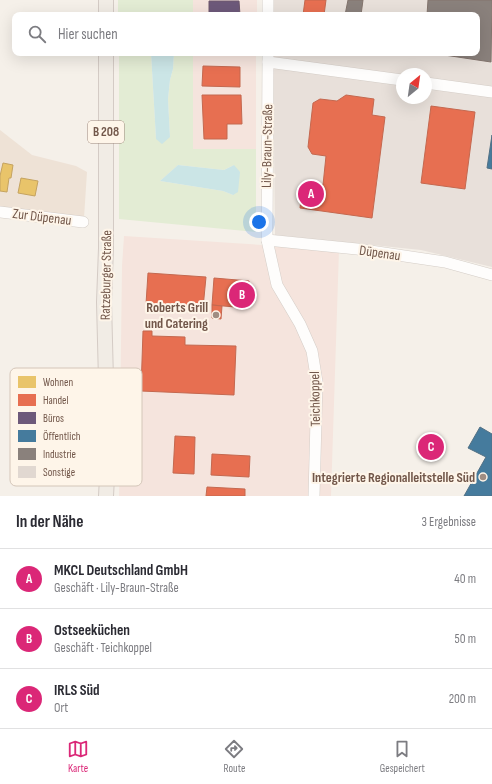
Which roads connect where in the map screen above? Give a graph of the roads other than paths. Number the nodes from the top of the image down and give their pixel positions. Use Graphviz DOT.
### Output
graph roads {
  1 [pos="106,0"];
  2 [pos="268,0"];
  3 [pos="106,12"];
  4 [pos="268,12"];
  5 [pos="106,56"];
  6 [pos="268,57"];
  7 [pos="396,79"];
  8 [pos="432,84"];
  9 [pos="492,92"];
  10 [pos="0,212"];
  11 [pos="83,222"];
  12 [pos="267,240"];
  13 [pos="492,275"];
  14 [pos="106,368"];
  15 [pos="107,486"];
  16 [pos="106,496"];
  17 [pos="314,496"];
  1 -- 3 [label="main road"];
  2 -- 4 [label="street"];
  5 -- 14 [label="main road, Ratzeburger Straße / B 208"];
  6 -- 7 [label="street"];
  6 -- 12 [label="street, Lily-Braun-Straße"];
  8 -- 9 [label="street"];
  10 -- 11 [label="street, Zur Düpenau"];
  12 -- 13 [label="street, Düpenau"];
  12 -- 17 [label="street, Teichkoppel"];
  15 -- 16 [label="main road, Ratzeburger Straße / B 208"];
}
